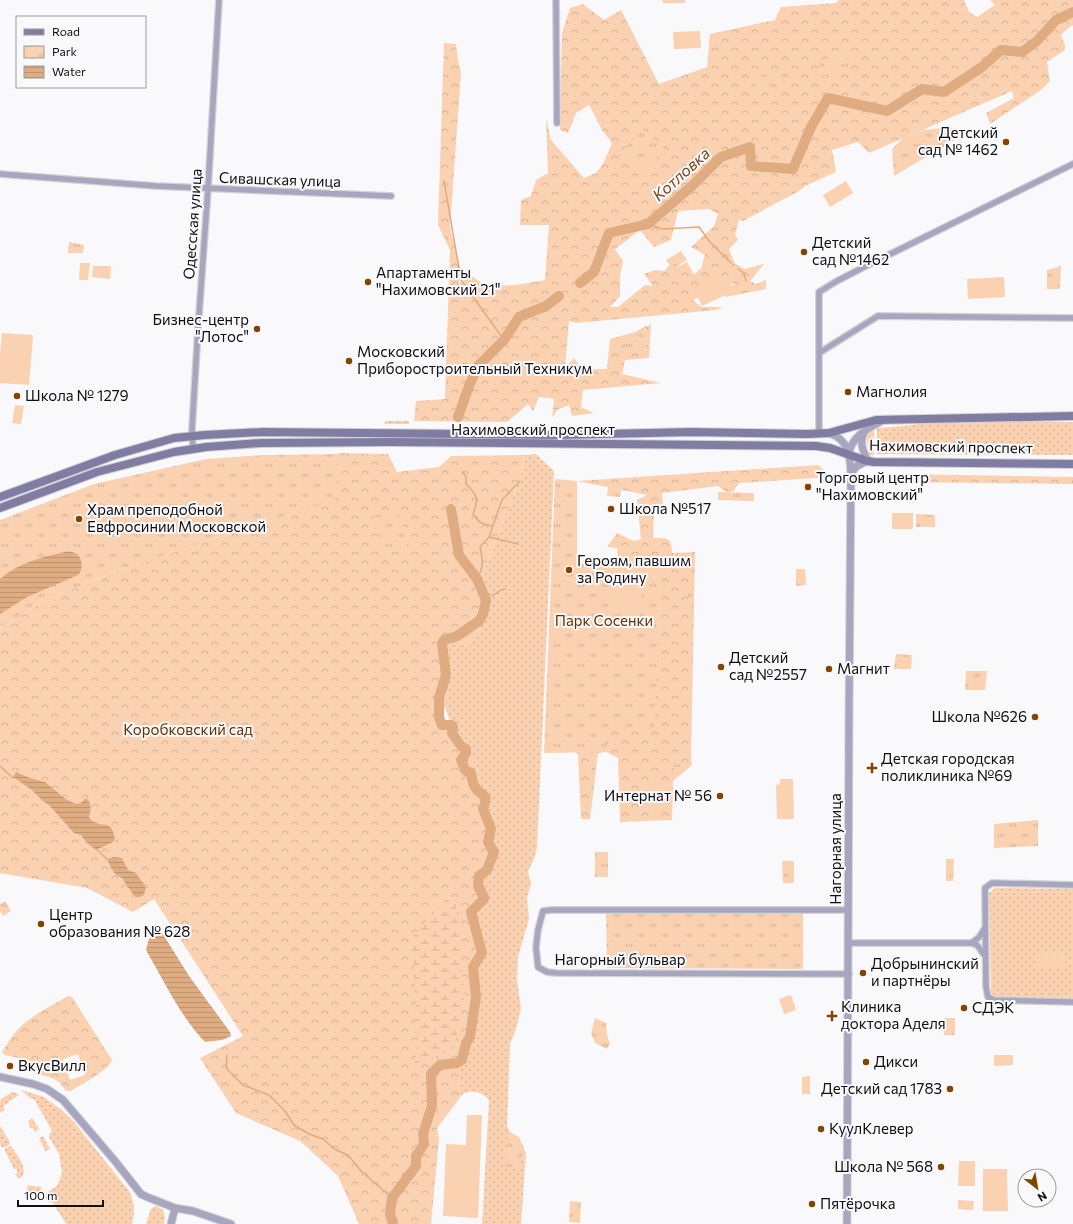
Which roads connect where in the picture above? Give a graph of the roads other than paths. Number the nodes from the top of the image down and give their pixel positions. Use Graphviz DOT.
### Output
graph roads {
  1 [pos="219,0"];
  2 [pos="556,0"];
  3 [pos="557,123"];
  4 [pos="1073,164"];
  5 [pos="0,174"];
  6 [pos="208,189"];
  7 [pos="391,196"];
  8 [pos="1073,318"];
  9 [pos="819,353"];
  10 [pos="1073,416"];
  11 [pos="886,420"];
  12 [pos="829,432"];
  13 [pos="864,432"];
  14 [pos="819,434"];
  15 [pos="192,437"];
  16 [pos="825,448"];
  17 [pos="193,449"];
  18 [pos="849,454"];
  19 [pos="868,461"];
  20 [pos="1073,464"];
  21 [pos="851,474"];
  22 [pos="0,497"];
  23 [pos="0,508"];
  24 [pos="1073,884"];
  25 [pos="848,910"];
  26 [pos="985,929"];
  27 [pos="848,943"];
  28 [pos="971,943"];
  29 [pos="985,956"];
  30 [pos="848,974"];
  31 [pos="1073,1002"];
  32 [pos="0,1077"];
  33 [pos="175,1208"];
  34 [pos="171,1224"];
  35 [pos="231,1224"];
  36 [pos="847,1224"];
  1 -- 6 [label="street, Одесская улица"];
  2 -- 3 [label="street"];
  4 -- 9 [label="street"];
  5 -- 6 [label="street, Сивашская улица"];
  6 -- 7 [label="street, Сивашская улица"];
  6 -- 15 [label="street, Одесская улица"];
  8 -- 9 [label="street"];
  9 -- 14 [label="street"];
  10 -- 11 [label="main road, Нахимовский проспект"];
  11 -- 12 [label="main road, Нахимовский проспект"];
  11 -- 13 [label="street, Нахимовский проспект"];
  12 -- 14 [label="main road, Нахимовский проспект"];
  12 -- 18 [label="street, Нагорная улица"];
  13 -- 18 [label="street"];
  13 -- 19 [label="street"];
  14 -- 15 [label="main road, Нахимовский проспект"];
  15 -- 17 [label="street, Одесская улица"];
  15 -- 22 [label="main road, Нахимовский проспект"];
  16 -- 17 [label="main road, Нахимовский проспект"];
  16 -- 18 [label="main road, Нахимовский проспект"];
  16 -- 21 [label="street"];
  17 -- 23 [label="main road, Нахимовский проспект"];
  18 -- 19 [label="main road, Нахимовский проспект"];
  18 -- 21 [label="street, Нагорная улица"];
  19 -- 20 [label="main road, Нахимовский проспект"];
  19 -- 21 [label="street"];
  21 -- 25 [label="street, Нагорная улица"];
  24 -- 26 [label="street"];
  25 -- 27 [label="street, Нагорная улица"];
  25 -- 30 [label="street, Нагорный бульвар"];
  26 -- 28 [label="street"];
  26 -- 29 [label="street"];
  27 -- 28 [label="street"];
  27 -- 30 [label="street, Нагорная улица"];
  28 -- 29 [label="street"];
  29 -- 31 [label="street"];
  30 -- 36 [label="street, Нагорная улица"];
  32 -- 33 [label="street"];
  33 -- 34 [label="street"];
  33 -- 35 [label="street"];
}
